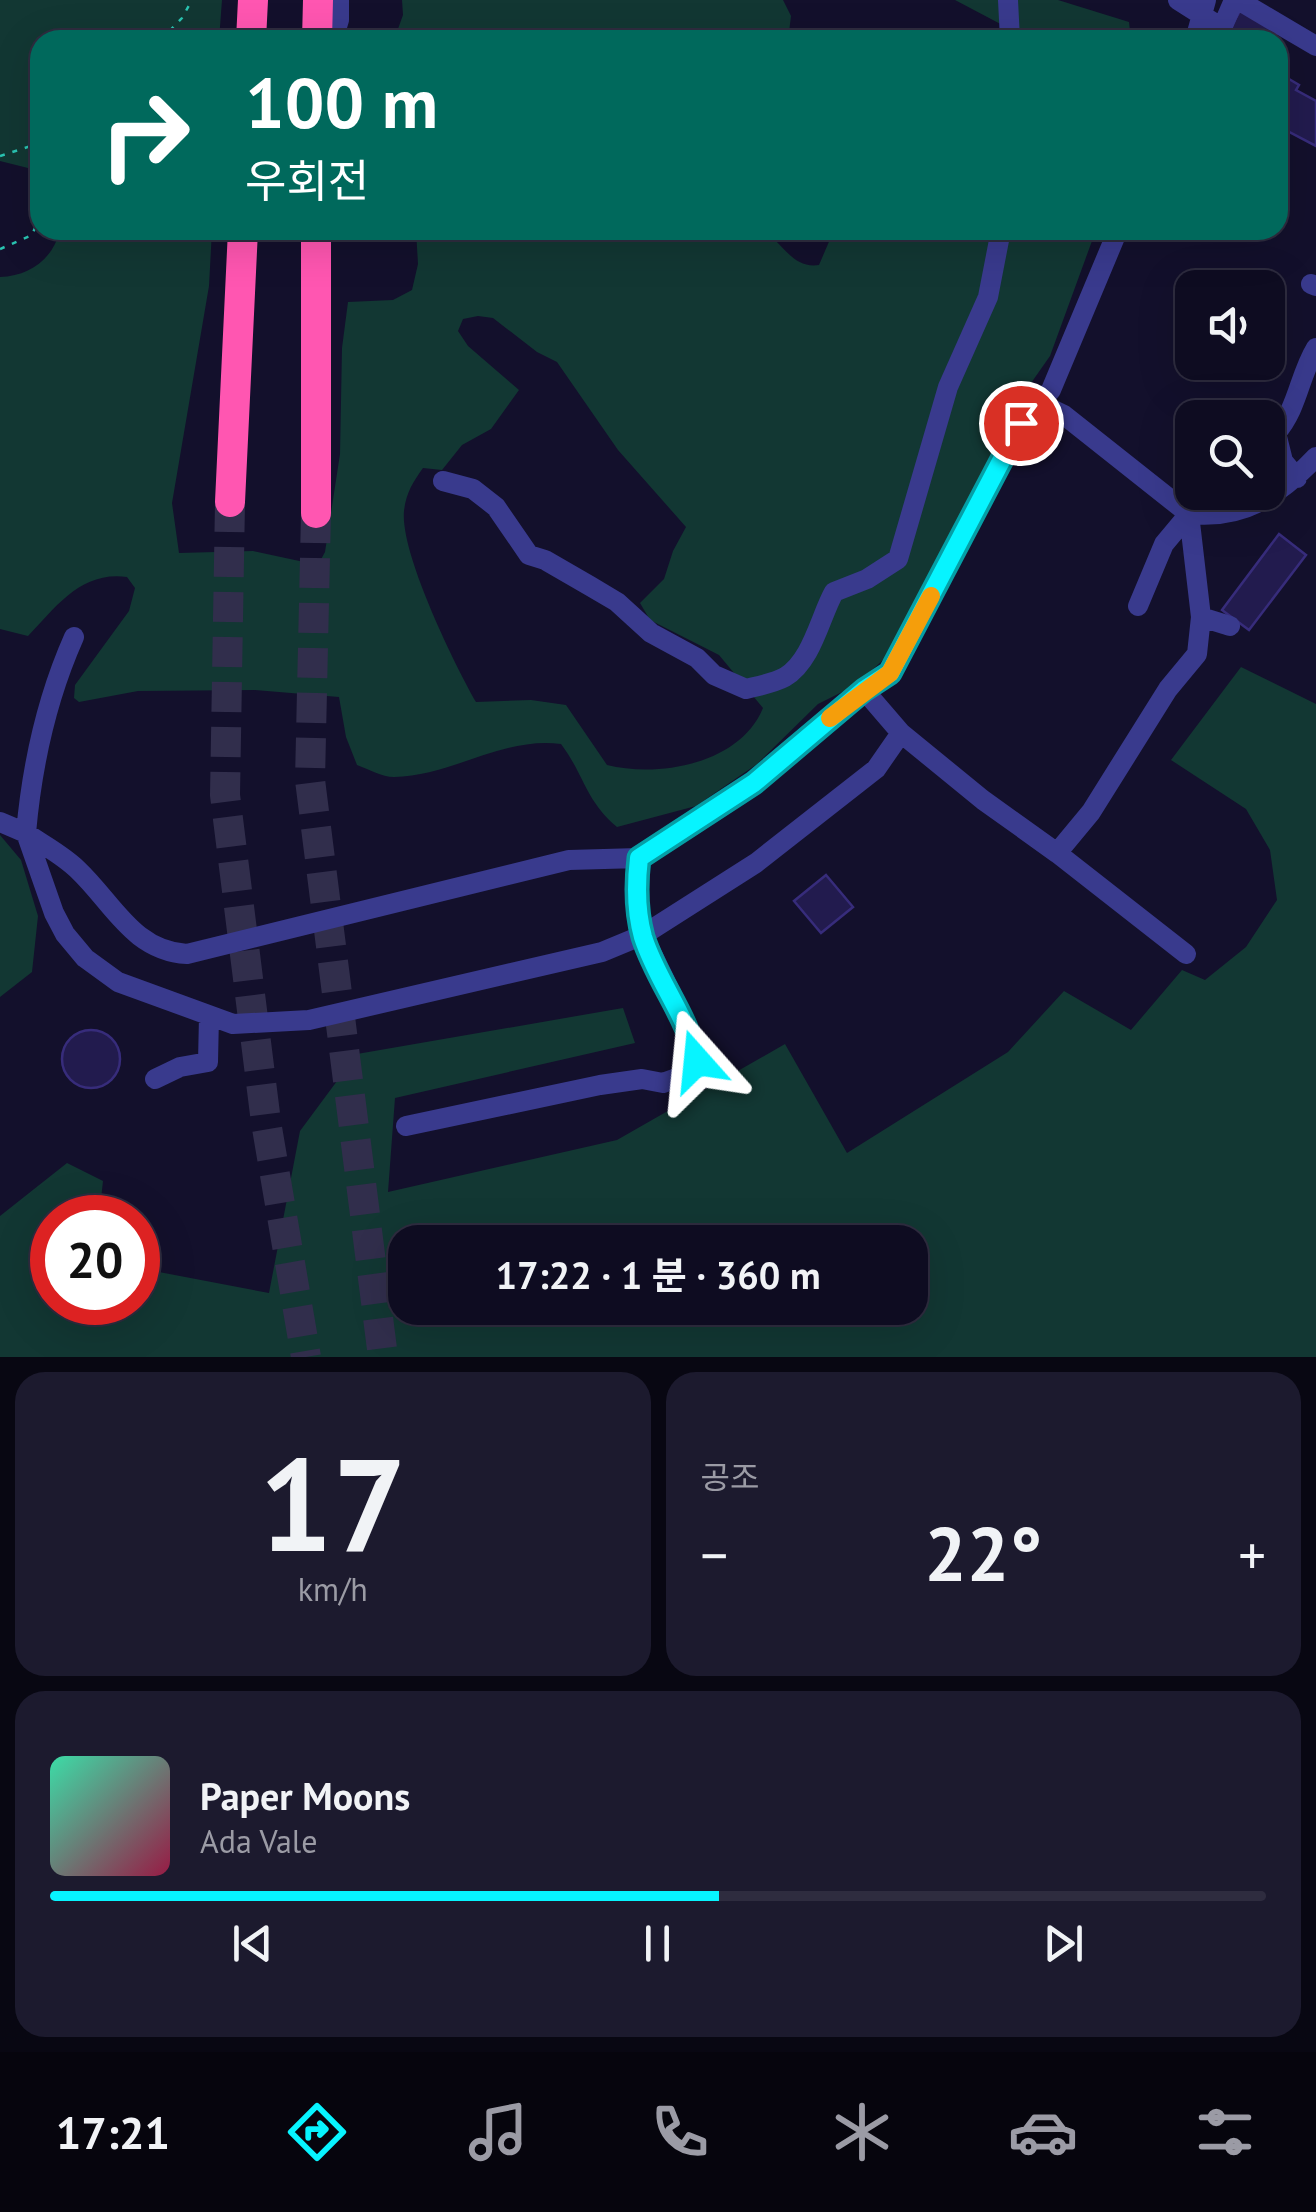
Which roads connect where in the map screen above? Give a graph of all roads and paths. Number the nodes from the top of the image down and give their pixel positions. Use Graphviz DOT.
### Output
graph roads {
  1 [pos="192,0"];
  2 [pos="253,0"];
  3 [pos="318,0"];
  4 [pos="339,0"];
  5 [pos="1008,0"];
  6 [pos="1178,0"];
  7 [pos="1236,0"];
  8 [pos="1204,8"];
  9 [pos="171,30"];
  10 [pos="252,30"];
  11 [pos="318,30"];
  12 [pos="336,30"];
  13 [pos="1010,30"];
  14 [pos="1316,46"];
  15 [pos="30,146"];
  16 [pos="0,156"];
  17 [pos="30,236"];
  18 [pos="242,240"];
  19 [pos="316,240"];
  20 [pos="1000,240"];
  21 [pos="1114,240"];
  22 [pos="0,249"];
  23 [pos="1316,348"];
  24 [pos="1038,404"];
  25 [pos="1316,457"];
  26 [pos="1296,478"];
  27 [pos="443,481"];
  28 [pos="230,502"];
  29 [pos="316,513"];
  30 [pos="1189,514"];
  31 [pos="1138,606"];
  32 [pos="1201,617"];
  33 [pos="1230,626"];
  34 [pos="74,637"];
  35 [pos="864,690"];
  36 [pos="901,733"];
  37 [pos="0,822"];
  38 [pos="26,833"];
  39 [pos="1056,853"];
  40 [pos="639,858"];
  41 [pos="642,935"];
  42 [pos="1186,954"];
  43 [pos="209,1016"];
  44 [pos="155,1079"];
  45 [pos="406,1126"];
  1 -- 9 [label="path"];
  2 -- 10 [label="highway"];
  3 -- 11 [label="highway"];
  4 -- 12 [label="lane"];
  5 -- 13 [label="lane"];
  6 -- 8 [label="lane"];
  7 -- 8 [label="lane"];
  7 -- 14 [label="lane"];
  15 -- 16 [label="path"];
  17 -- 22 [label="path"];
  18 -- 28 [label="highway"];
  19 -- 29 [label="highway"];
  20 -- 27 [label="lane"];
  21 -- 24 [label="lane"];
  23 -- 26 [label="lane"];
  24 -- 30 [label="lane"];
  24 -- 35 [label="lane"];
  25 -- 26 [label="lane"];
  26 -- 30 [label="lane"];
  30 -- 31 [label="lane"];
  30 -- 32 [label="lane"];
  32 -- 33 [label="lane"];
  32 -- 39 [label="lane"];
  34 -- 38 [label="lane"];
  35 -- 36 [label="lane"];
  35 -- 40 [label="lane"];
  36 -- 39 [label="lane"];
  36 -- 41 [label="lane"];
  37 -- 38 [label="lane"];
  38 -- 40 [label="lane"];
  38 -- 43 [label="lane"];
  39 -- 42 [label="lane"];
  40 -- 41 [label="lane"];
  41 -- 43 [label="lane"];
  41 -- 45 [label="lane"];
  43 -- 44 [label="lane"];
}
